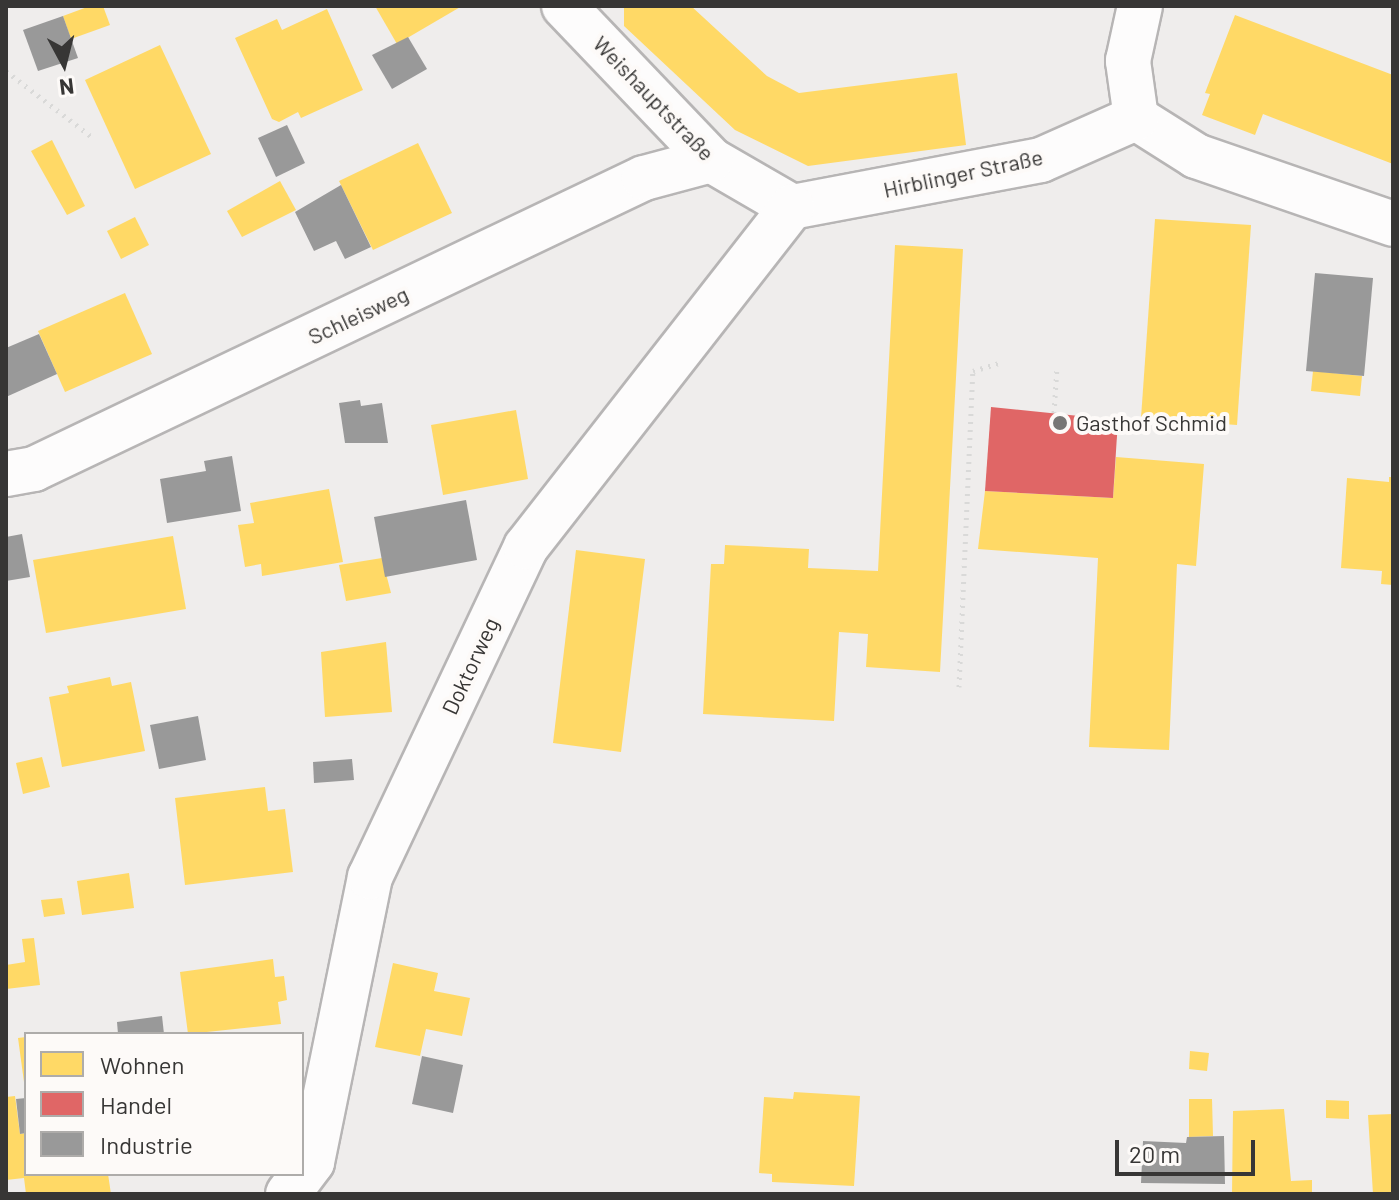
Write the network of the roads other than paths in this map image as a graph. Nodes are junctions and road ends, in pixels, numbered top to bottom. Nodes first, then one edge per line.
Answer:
1 (564, 6) edge
2 (1140, 6) edge
3 (1136, 118) junction
4 (711, 160) junction
5 (792, 207) junction
6 (1393, 224) edge
7 (6, 474) edge
8 (304, 1173) edge
9 (302, 1176) edge
10 (288, 1194) edge

1 - 4 street, Weishauptstraße
2 - 3 street
3 - 5 street, Hirblinger Straße
3 - 6 street
4 - 5 street, Weishauptstraße
4 - 7 street, Schleisweg
5 - 8 street, Doktorweg
9 - 10 street, Doktorweg

